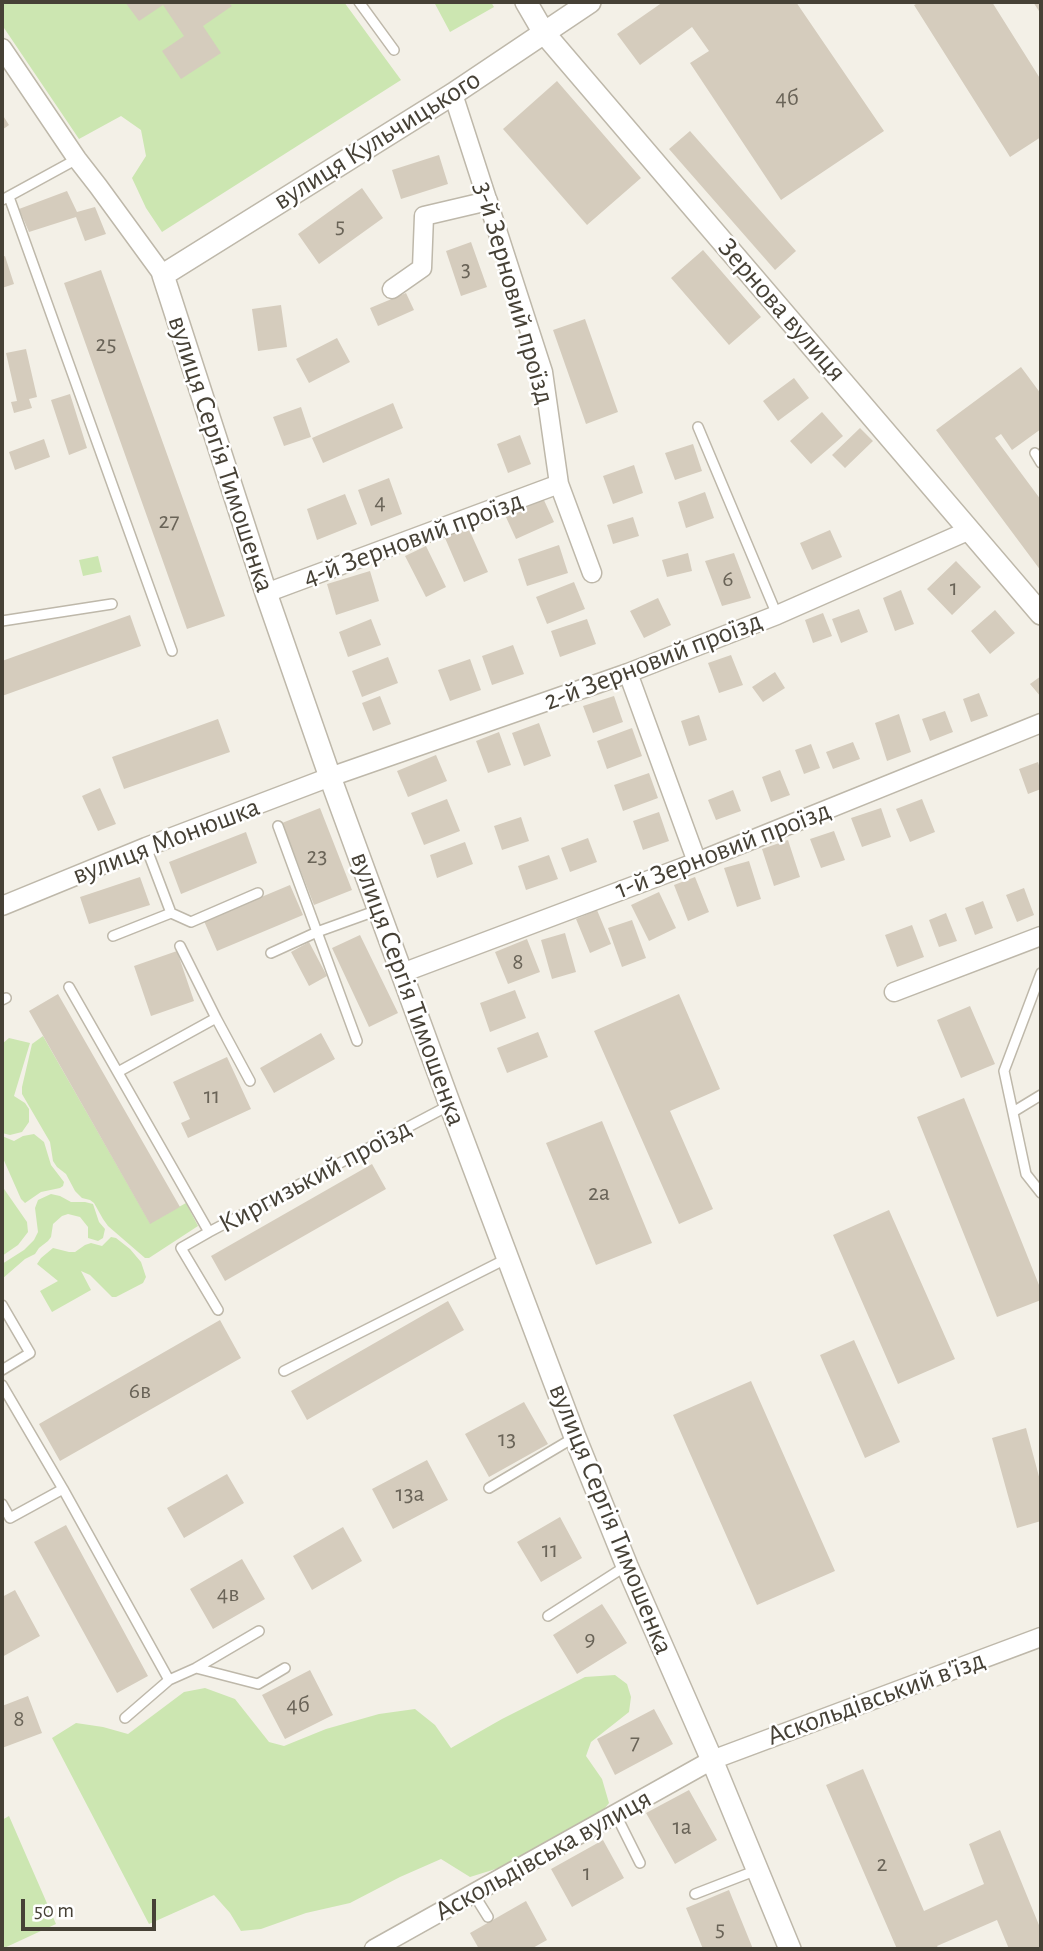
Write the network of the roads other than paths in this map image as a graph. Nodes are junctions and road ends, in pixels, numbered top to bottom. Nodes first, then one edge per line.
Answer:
1 (359, 2) edge
2 (526, 2) edge
3 (590, 2) edge
4 (544, 33) junction
5 (2, 48) edge
6 (394, 50) dead end
7 (453, 94) junction
8 (76, 159) junction
9 (5, 198) edge
10 (488, 201) junction
11 (163, 275) junction
12 (393, 289) dead end
13 (698, 427) dead end
14 (1035, 453) dead end
15 (1041, 463) edge
16 (559, 484) junction
17 (971, 530) junction
18 (592, 573) dead end
19 (266, 593) junction
20 (112, 604) dead end
21 (1039, 607) edge
22 (776, 615) junction
23 (2, 621) edge
24 (172, 651) dead end
25 (628, 673) junction
26 (1041, 723) edge
27 (330, 777) junction
28 (278, 826) dead end
29 (146, 848) junction
30 (696, 862) junction
31 (258, 892) dead end
32 (2, 906) edge
33 (379, 910) junction
34 (171, 913) junction
35 (317, 932) junction
36 (113, 936) dead end
37 (1041, 936) edge
38 (180, 946) dead end
39 (271, 953) dead end
40 (402, 973) junction
41 (1041, 973) edge
42 (69, 987) dead end
43 (894, 992) dead end
44 (216, 1018) junction
45 (357, 1041) dead end
46 (118, 1072) junction
47 (250, 1081) dead end
48 (1041, 1095) edge
49 (450, 1105) junction
50 (1013, 1112) junction
51 (1041, 1193) edge
52 (209, 1232) junction
53 (509, 1258) junction
54 (2, 1305) edge
55 (218, 1310) dead end
56 (2, 1370) edge
57 (284, 1371) dead end
58 (2, 1385) edge
59 (575, 1437) junction
60 (489, 1488) dead end
61 (63, 1489) junction
62 (2, 1504) edge
63 (627, 1566) junction
64 (548, 1616) dead end
65 (259, 1631) dead end
66 (1041, 1637) edge
67 (196, 1668) junction
68 (285, 1668) dead end
69 (169, 1680) junction
70 (125, 1718) dead end
71 (712, 1760) junction
72 (616, 1815) junction
73 (640, 1863) dead end
74 (757, 1870) junction
75 (473, 1893) junction
76 (695, 1894) dead end
77 (488, 1917) dead end
78 (374, 1949) edge
79 (790, 1949) edge

1 - 6 lane
2 - 4 street, Зернова вулиця
3 - 4 street, вулиця Кульчицького
4 - 7 street, вулиця Кульчицького
4 - 17 street, Зернова вулиця
5 - 8 street, вулиця Сергія Тимошенка
7 - 10 street, 3-й Зерновий проїзд
7 - 11 street, вулиця Кульчицького
8 - 9 lane
8 - 11 street, вулиця Сергія Тимошенка
9 - 24 lane
10 - 12 street
10 - 16 street, 3-й Зерновий проїзд
11 - 19 street, вулиця Сергія Тимошенка
13 - 22 lane
14 - 15 lane
16 - 18 street, 3-й Зерновий проїзд
16 - 19 street, 4-й Зерновий проїзд
17 - 21 street, Зернова вулиця
17 - 22 street, 2-й Зерновий проїзд
19 - 27 street, вулиця Сергія Тимошенка
20 - 23 lane
22 - 25 street, 2-й Зерновий проїзд
25 - 27 street, 2-й Зерновий проїзд
25 - 30 street
26 - 30 street, 1-й Зерновий проїзд
27 - 29 street, вулиця Монюшка
27 - 33 street, вулиця Сергія Тимошенка
28 - 35 lane
29 - 32 street, вулиця Монюшка
29 - 34 lane
30 - 40 street, 1-й Зерновий проїзд
31 - 34 lane
33 - 35 lane
33 - 40 street, вулиця Сергія Тимошенка
34 - 36 lane
35 - 39 lane
35 - 45 lane
37 - 43 street
38 - 44 lane
40 - 49 street, вулиця Сергія Тимошенка
41 - 50 lane
42 - 46 lane
44 - 46 lane
44 - 47 lane
46 - 52 lane
48 - 50 lane
49 - 52 lane, Киргизький проїзд
49 - 53 street, вулиця Сергія Тимошенка
50 - 51 lane
52 - 55 lane, Киргизький проїзд
53 - 57 lane
53 - 59 street, вулиця Сергія Тимошенка
54 - 56 lane
58 - 61 lane
59 - 60 lane
59 - 63 street, вулиця Сергія Тимошенка
61 - 62 lane
61 - 69 lane
63 - 64 lane
63 - 71 street, вулиця Сергія Тимошенка
65 - 67 lane
66 - 71 street, Аскольдівський в'їзд
67 - 68 lane
67 - 69 lane
69 - 70 lane
71 - 72 street, Аскольдівська вулиця
71 - 74 street, вулиця Сергія Тимошенка
72 - 73 lane
72 - 75 street, Аскольдівська вулиця
74 - 76 lane
74 - 79 street, вулиця Сергія Тимошенка
75 - 77 lane
75 - 78 street, Аскольдівська вулиця

